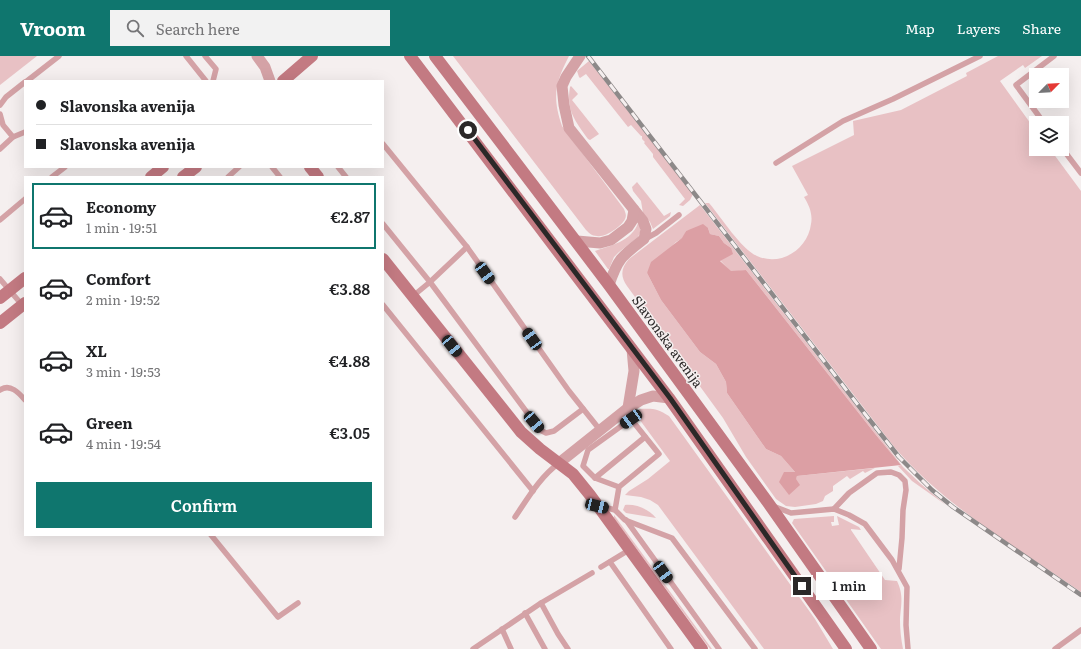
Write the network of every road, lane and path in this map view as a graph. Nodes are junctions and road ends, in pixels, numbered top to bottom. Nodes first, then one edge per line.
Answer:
1 (59, 56) edge
2 (186, 56) edge
3 (205, 56) edge
4 (257, 56) edge
5 (312, 56) edge
6 (410, 56) edge
7 (435, 56) edge
8 (580, 56) edge
9 (980, 56) edge
10 (1054, 56) edge
11 (29, 80) edge
12 (205, 80) edge
13 (212, 80) edge
14 (270, 80) edge
15 (284, 80) edge
16 (24, 84) edge
17 (0, 105) edge
18 (0, 114) edge
19 (1039, 116) edge
20 (24, 132) edge
21 (13, 137) junction
22 (384, 145) edge
23 (0, 149) edge
24 (1068, 156) edge
25 (776, 163) dead end
26 (162, 168) edge
27 (195, 168) edge
28 (238, 168) edge
29 (273, 168) edge
30 (311, 168) edge
31 (339, 168) edge
32 (1081, 173) edge
33 (152, 176) edge
34 (184, 176) edge
35 (229, 176) edge
36 (279, 176) edge
37 (317, 176) edge
38 (345, 176) edge
39 (24, 200) edge
40 (634, 210) junction
41 (679, 215) dead end
42 (0, 220) edge
43 (384, 225) edge
44 (644, 239) junction
45 (576, 241) junction
46 (467, 247) junction
47 (384, 260) edge
48 (0, 279) edge
49 (24, 279) edge
50 (430, 282) junction
51 (610, 285) junction
52 (5, 294) edge
53 (412, 296) junction
54 (24, 305) edge
55 (384, 306) edge
56 (0, 323) edge
57 (632, 349) junction
58 (0, 390) edge
59 (670, 398) junction
60 (24, 399) edge
61 (628, 408) junction
62 (583, 409) junction
63 (600, 430) junction
64 (645, 437) junction
65 (559, 463) junction
66 (595, 478) junction
67 (619, 487) junction
68 (533, 490) junction
69 (769, 504) junction
70 (597, 506) junction
71 (834, 509) junction
72 (615, 510) junction
73 (515, 517) dead end
74 (625, 520) junction
75 (212, 536) edge
76 (629, 550) junction
77 (610, 562) junction
78 (600, 567) dead end
79 (898, 569) junction
80 (592, 573) dead end
81 (298, 603) dead end
82 (541, 603) junction
83 (525, 613) junction
84 (502, 628) junction
85 (1081, 630) edge
86 (473, 649) edge
87 (512, 649) edge
88 (545, 649) edge
89 (568, 649) edge
90 (671, 649) edge
91 (702, 649) edge
92 (719, 649) edge
93 (755, 649) edge
94 (846, 649) edge
95 (871, 649) edge
96 (908, 649) edge
97 (1055, 649) edge

1 - 11 lane
2 - 12 lane
3 - 13 lane
4 - 14 street
5 - 15 main road
6 - 57 main road
7 - 45 main road, Slavonska avenija
8 - 40 street
9 - 25 lane
10 - 19 lane
16 - 17 lane
18 - 21 lane
20 - 21 lane
21 - 23 lane
22 - 46 lane
24 - 32 lane
26 - 33 main road
27 - 34 main road
28 - 35 lane
29 - 36 lane
30 - 37 main road
31 - 38 lane
39 - 42 lane
40 - 44 street
40 - 45 street
41 - 44 lane
43 - 50 lane
44 - 51 street
45 - 51 main road, Slavonska avenija
46 - 50 lane
46 - 62 lane
47 - 53 main road
48 - 52 lane
49 - 52 main road
50 - 53 lane
50 - 62 lane
51 - 69 main road, Slavonska avenija
52 - 54 lane
53 - 65 main road
54 - 56 main road
55 - 68 lane
57 - 59 main road
57 - 61 street
58 - 60 lane
59 - 61 street
59 - 94 main road
61 - 63 street
62 - 63 lane
63 - 65 street
64 - 66 lane
64 - 66 lane
64 - 67 lane
65 - 68 lane
65 - 70 main road
66 - 67 lane
67 - 72 lane
68 - 73 lane
69 - 71 lane
69 - 95 main road, Slavonska avenija
70 - 72 lane
70 - 76 main road
71 - 79 lane
71 - 79 lane
72 - 74 lane
74 - 92 lane
74 - 93 lane
75 - 81 lane
76 - 77 lane
76 - 91 main road
77 - 78 lane
77 - 90 lane
79 - 96 lane
80 - 82 lane
82 - 83 lane
82 - 89 lane
83 - 84 lane
83 - 88 lane
84 - 86 lane
84 - 87 lane
85 - 97 lane

